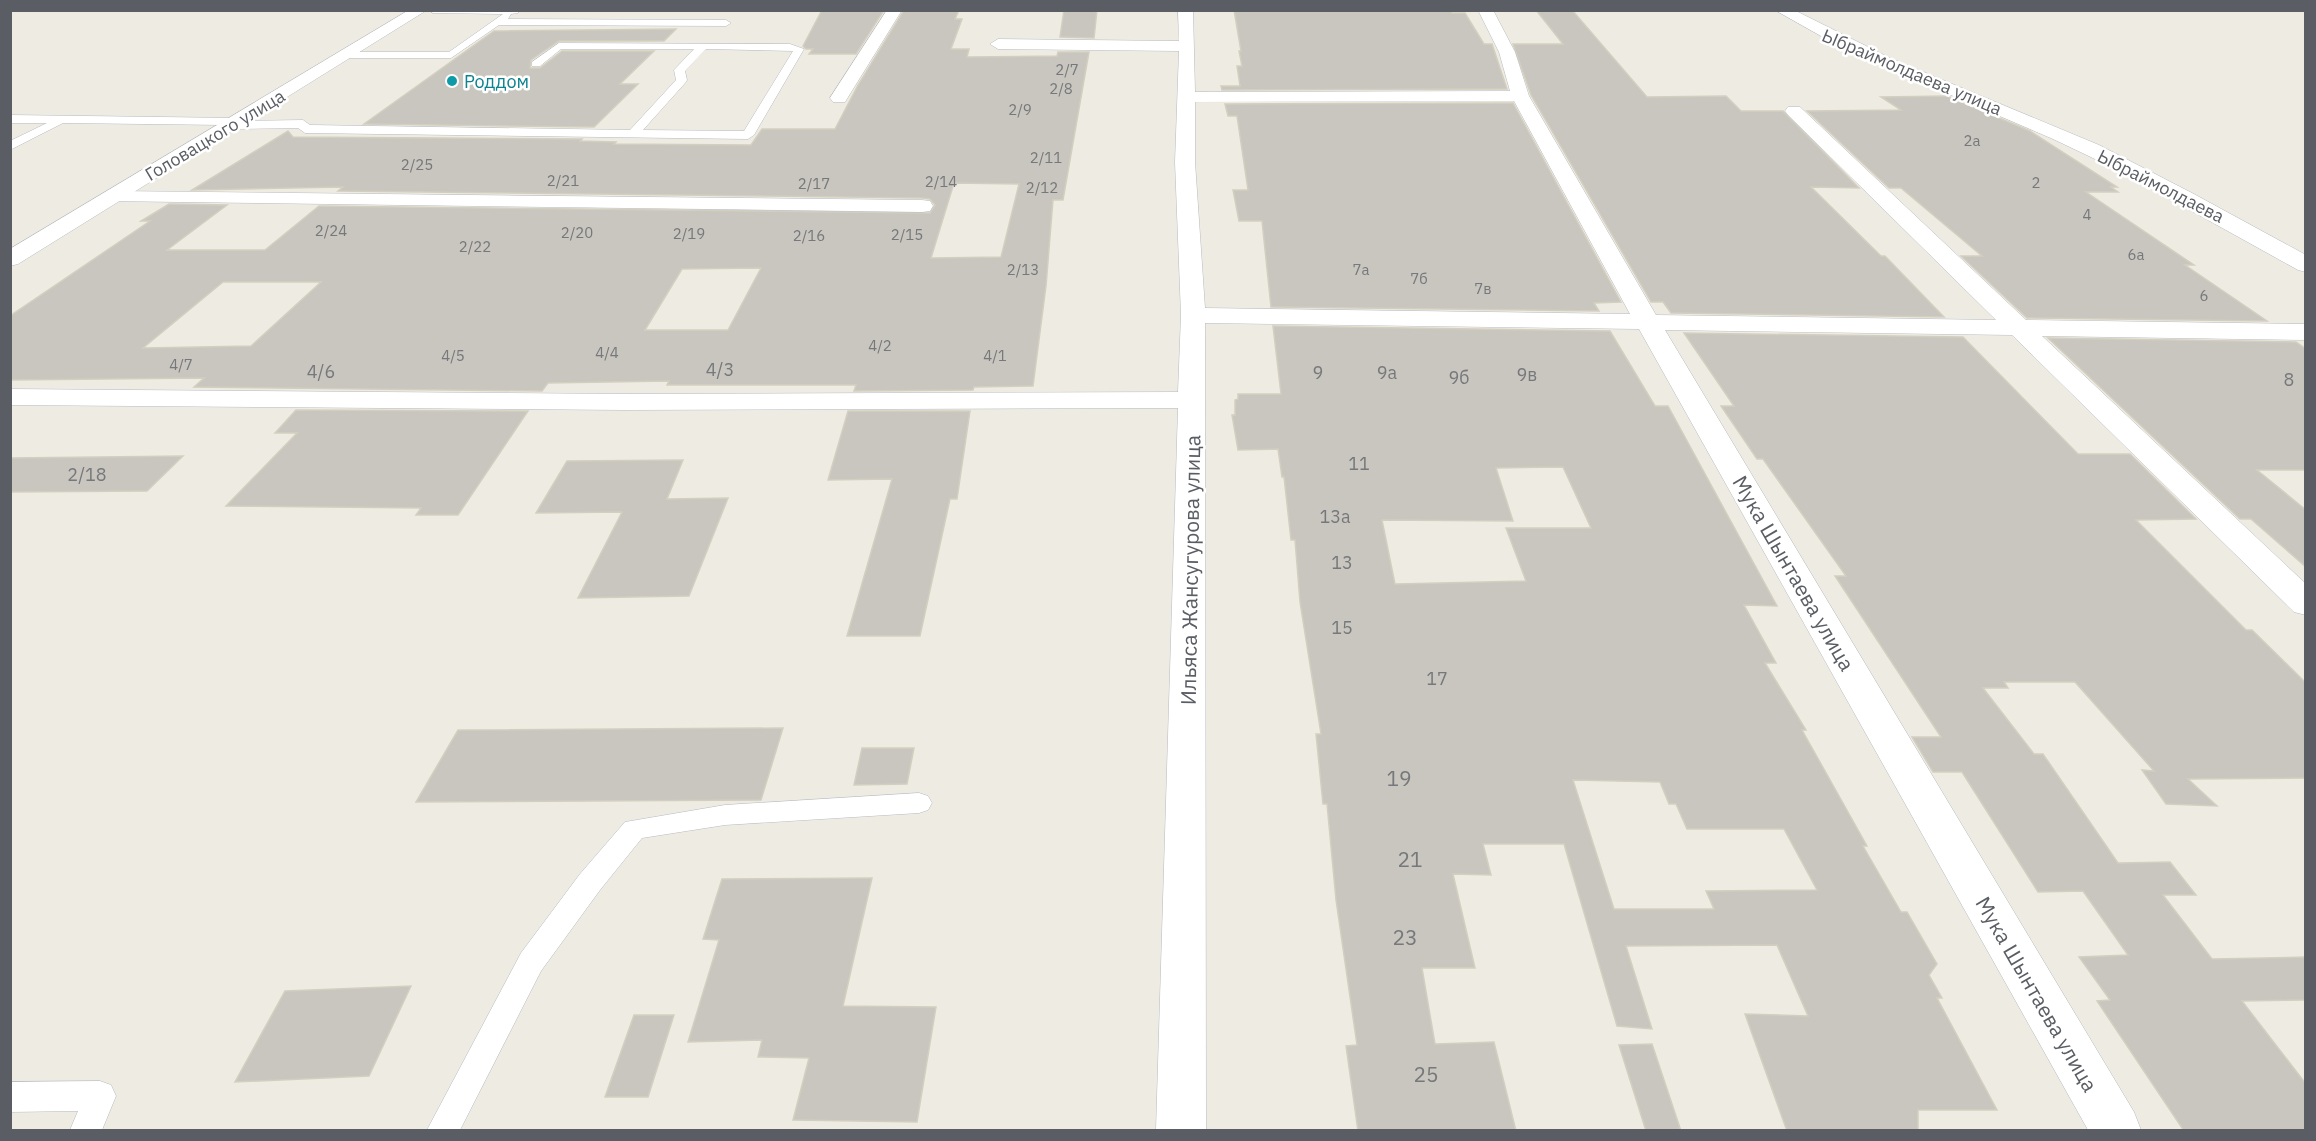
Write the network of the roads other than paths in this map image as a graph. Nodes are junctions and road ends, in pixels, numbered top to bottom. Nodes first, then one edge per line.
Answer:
1 (420, 10) edge
2 (433, 10) edge
3 (678, 10) edge
4 (895, 10) edge
5 (1185, 10) edge
6 (1485, 10) edge
7 (1782, 10) edge
8 (512, 11) edge
9 (522, 11) edge
10 (722, 11) edge
11 (497, 22) junction
12 (665, 23) junction
13 (726, 23) junction
14 (998, 44) dead end
15 (703, 46) junction
16 (1187, 46) junction
17 (346, 55) junction
18 (536, 63) dead end
19 (1520, 96) junction
20 (1185, 97) junction
21 (839, 98) dead end
22 (1794, 111) dead end
23 (2012, 115) joint
24 (10, 119) edge
25 (61, 120) junction
26 (234, 124) junction
27 (634, 133) junction
28 (10, 146) edge
29 (112, 197) junction
30 (922, 206) dead end
31 (10, 259) edge
32 (2306, 265) edge
33 (1193, 315) junction
34 (1649, 322) junction
35 (2017, 327) junction
36 (2306, 332) edge
37 (10, 397) edge
38 (1192, 400) junction
39 (2306, 604) edge
40 (919, 803) dead end
41 (10, 1097) edge
42 (86, 1131) edge
43 (443, 1131) edge
44 (1181, 1131) edge
45 (2116, 1131) edge

1 - 17 street, Головацкого улица
2 - 8 lane
3 - 12 lane
4 - 21 street
5 - 16 street, Ильяса Жансугурова улица
6 - 19 street, Мука Шынтаева улица
7 - 23 street, Ыбраймолдаева улица
8 - 9 lane
8 - 11 lane
10 - 13 lane
11 - 12 lane
11 - 17 lane
12 - 13 lane
13 - 15 lane
14 - 16 street
15 - 18 lane
15 - 27 lane
15 - 27 lane
16 - 20 street, Ильяса Жансугурова улица
17 - 26 street, Головацкого улица
19 - 20 street
19 - 34 street, Мука Шынтаева улица
20 - 33 street, Ильяса Жансугурова улица
22 - 35 street
23 - 32 street, Ыбраймолдаева
24 - 25 lane
25 - 26 lane
25 - 28 lane
26 - 27 lane
26 - 29 street, Головацкого улица
29 - 30 street
29 - 31 street, Головацкого улица
33 - 34 street
33 - 38 street, Ильяса Жансугурова улица
34 - 35 street
34 - 45 street, Мука Шынтаева улица
35 - 36 street
35 - 39 street
37 - 38 street
38 - 44 street, Ильяса Жансугурова улица
40 - 43 lane
41 - 42 lane

